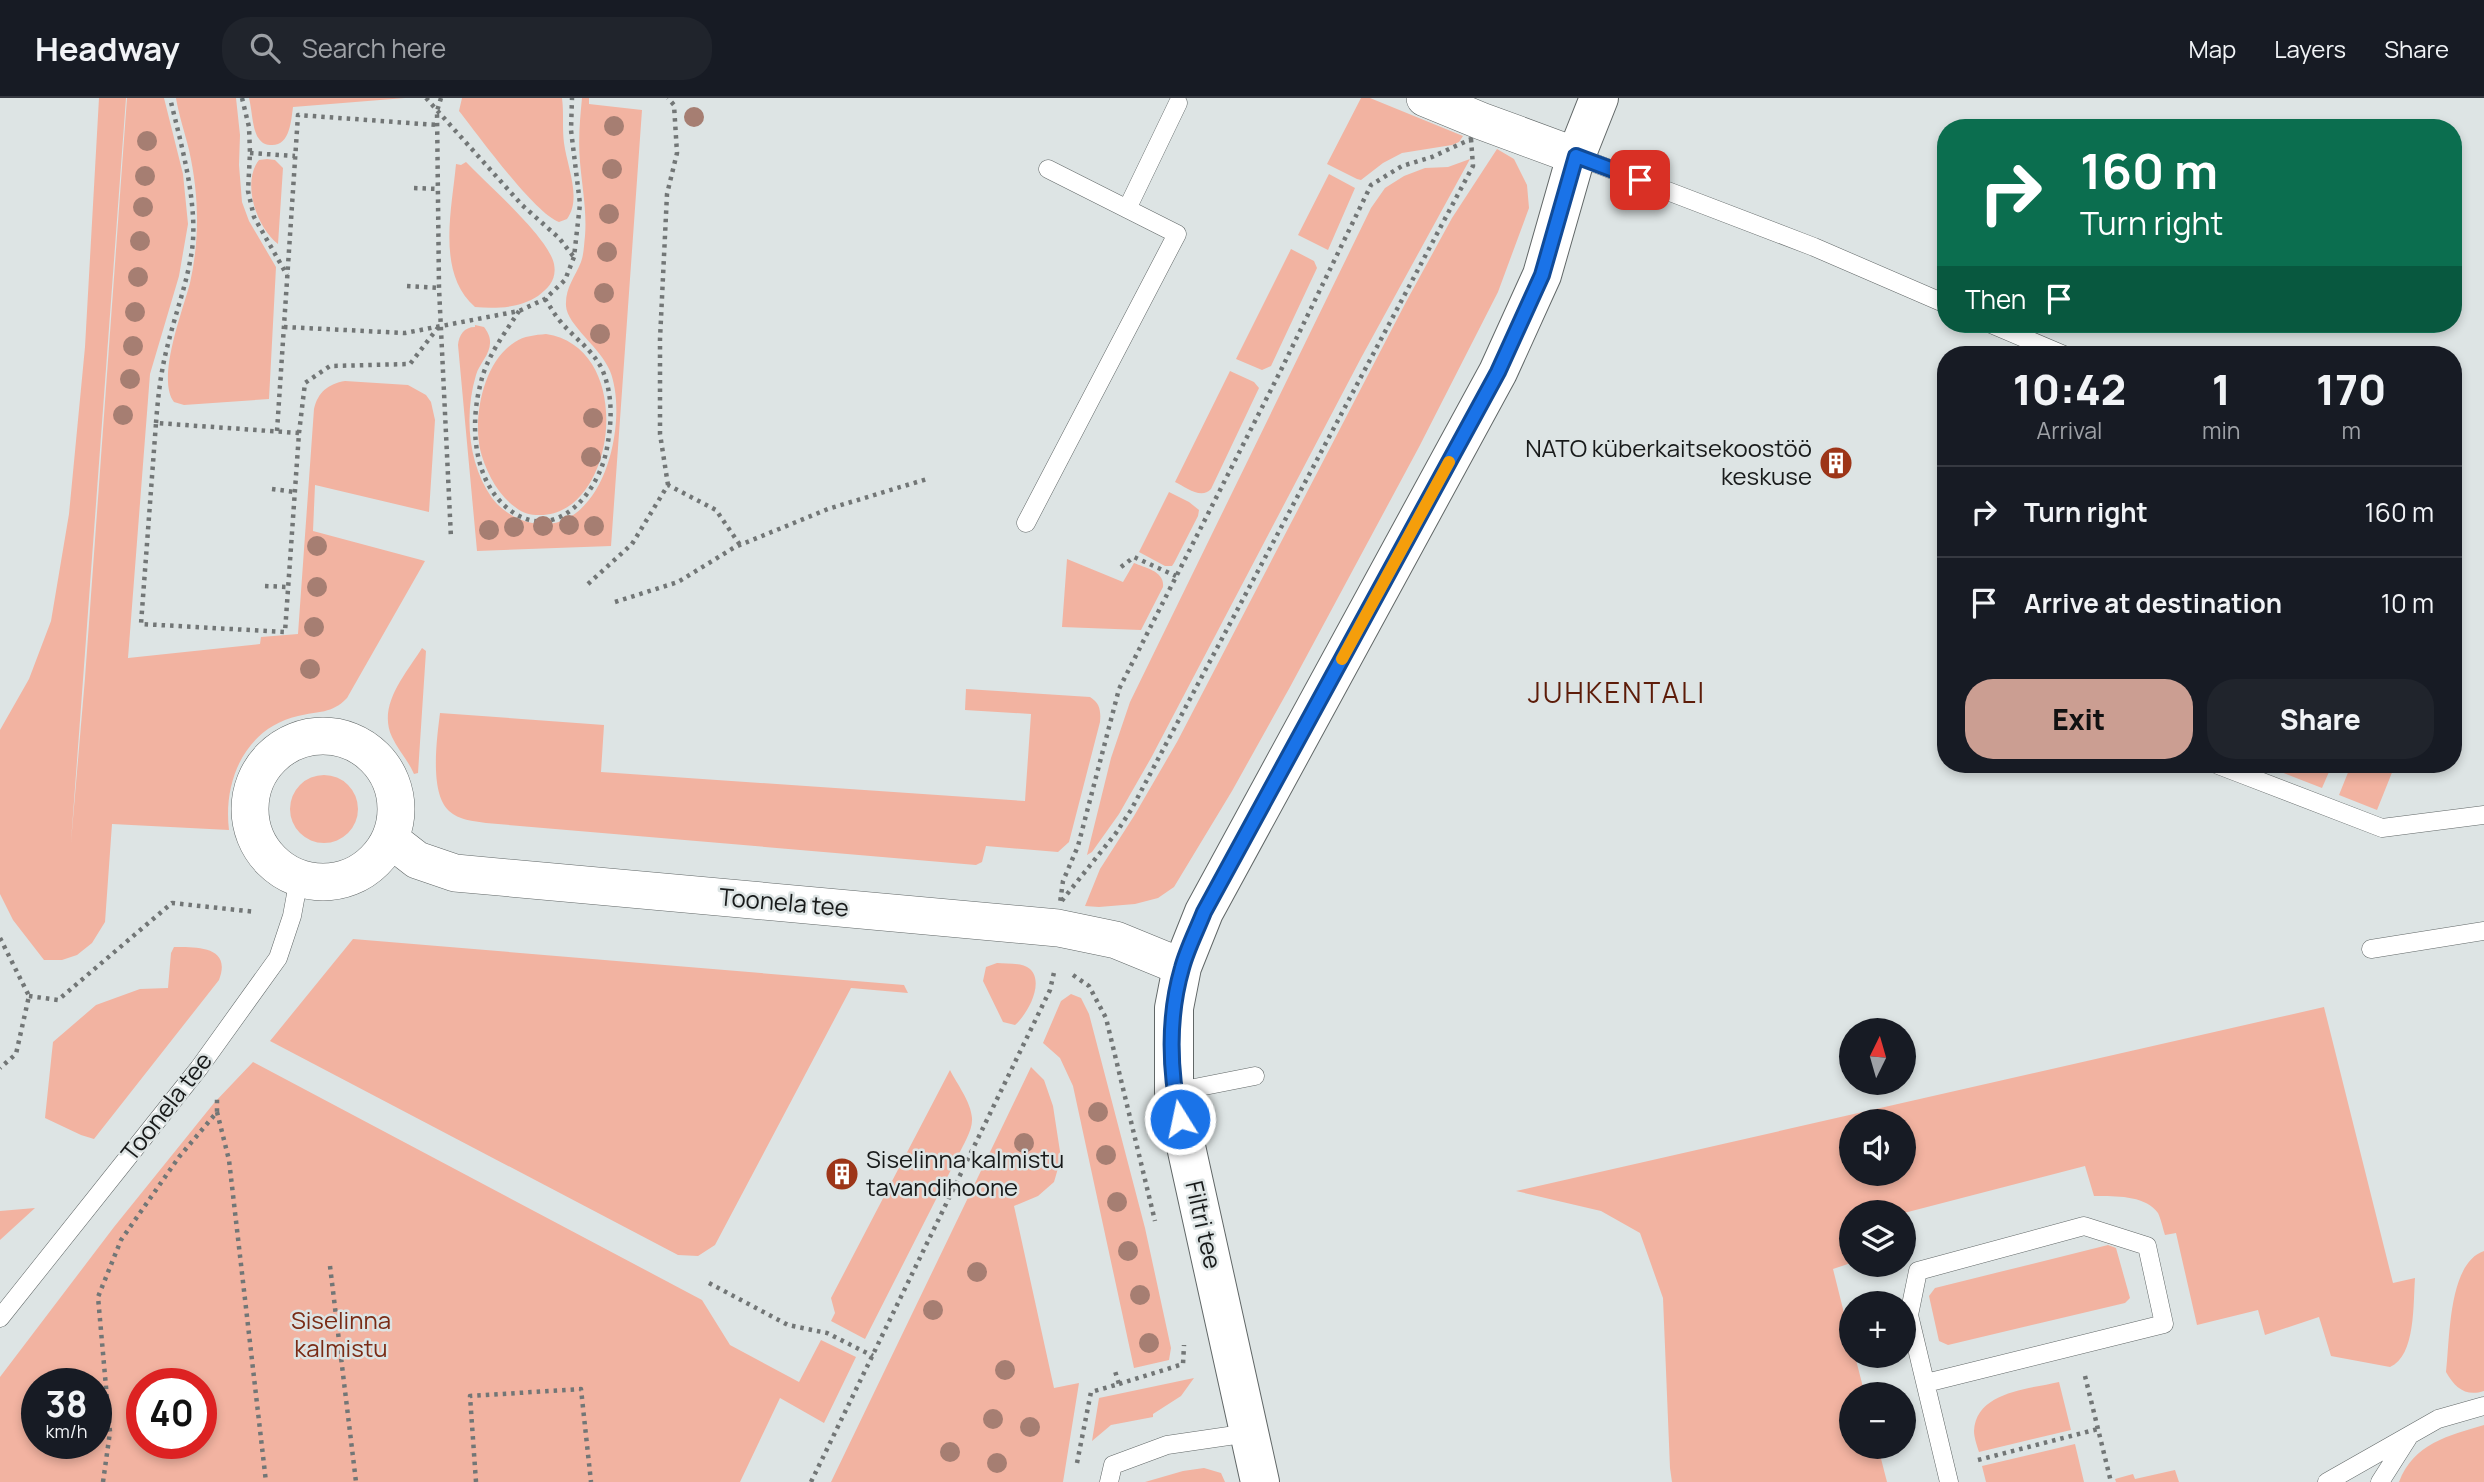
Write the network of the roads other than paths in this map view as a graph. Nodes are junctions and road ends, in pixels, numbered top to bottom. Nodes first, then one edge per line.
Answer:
1 (1425, 98) edge
2 (1599, 98) edge
3 (1178, 103) dead end
4 (1576, 156) junction
5 (1048, 169) dead end
6 (1127, 209) junction
7 (1937, 300) edge
8 (2012, 333) edge
9 (2043, 346) edge
10 (1026, 523) dead end
11 (2239, 773) edge
12 (2484, 815) edge
13 (390, 839) junction
14 (299, 878) junction
15 (2484, 931) edge
16 (2371, 949) dead end
17 (1182, 967) junction
18 (1255, 1076) dead end
19 (1174, 1092) junction
20 (0, 1318) edge
21 (1926, 1383) junction
22 (2484, 1406) edge
23 (1249, 1433) junction
24 (2409, 1436) junction
25 (1109, 1482) edge
26 (1260, 1482) edge
27 (1949, 1482) edge
28 (2327, 1482) edge
29 (2380, 1482) edge

1 - 4 street
2 - 4 street, Filtri tee
3 - 6 lane
4 - 7 lane
4 - 17 street, Filtri tee
5 - 6 lane
6 - 10 lane
8 - 9 lane
11 - 12 lane
13 - 14 street
13 - 14 street
13 - 17 street, Toonela tee
14 - 20 lane, Toonela tee
15 - 16 lane
17 - 19 street, Filtri tee
18 - 19 lane
19 - 23 street, Filtri tee
21 - 21 lane
21 - 27 lane
22 - 24 lane
23 - 25 lane
23 - 26 street, Filtri tee
24 - 28 lane
24 - 29 lane

